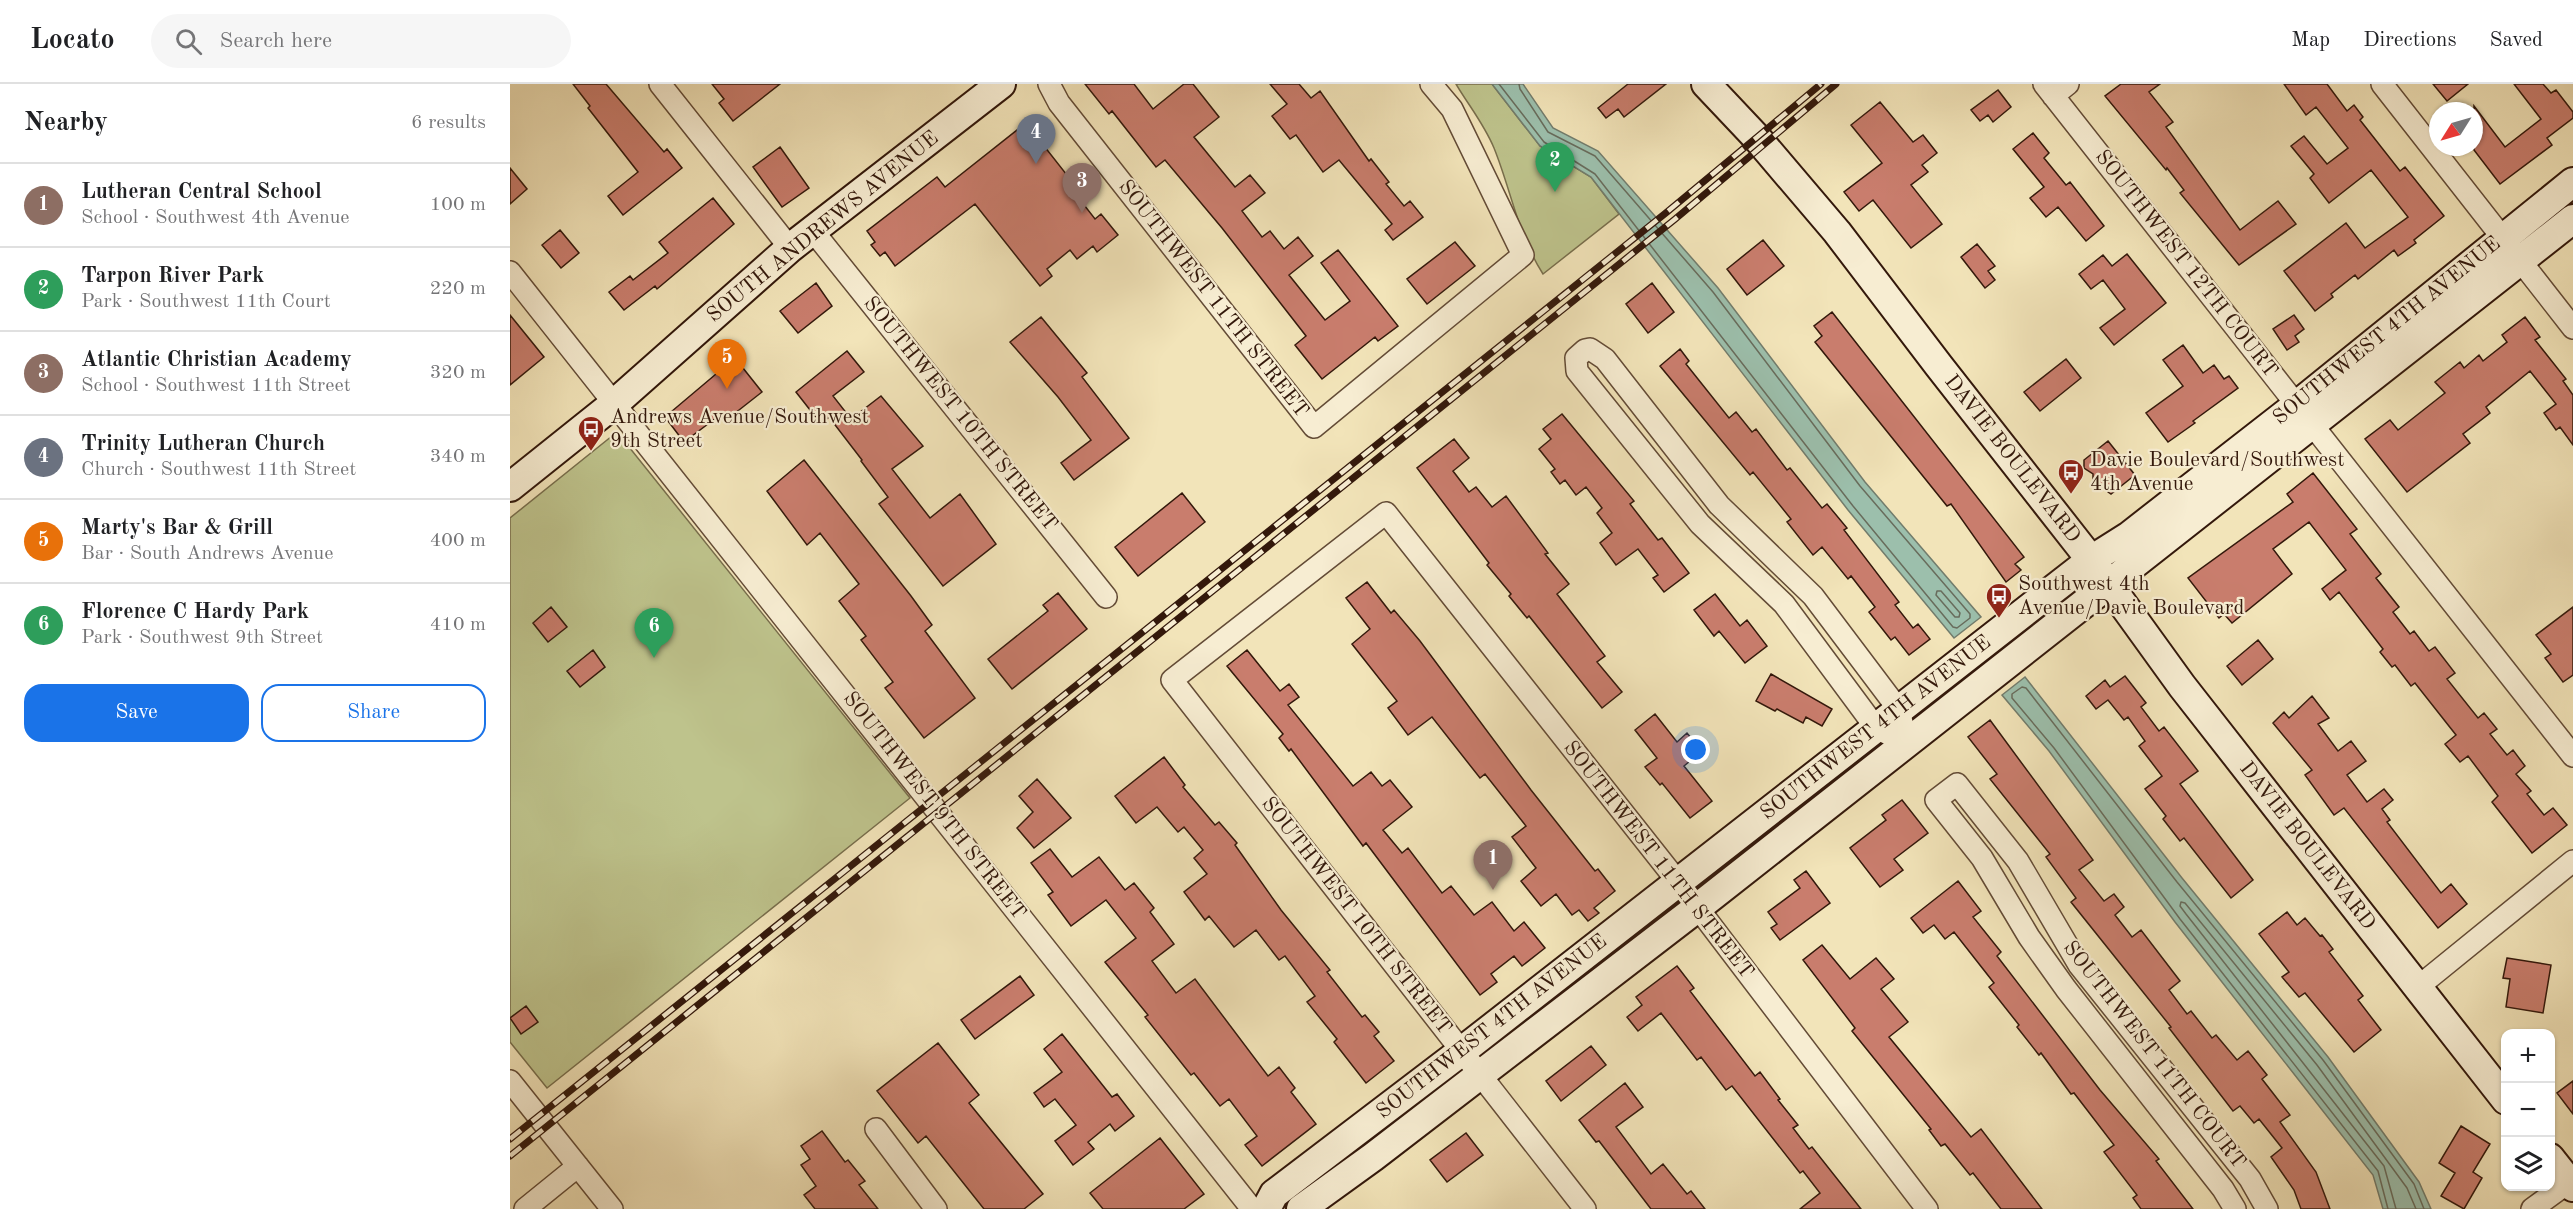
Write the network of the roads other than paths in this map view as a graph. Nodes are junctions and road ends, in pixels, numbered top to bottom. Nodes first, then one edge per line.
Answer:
1 (660, 84) edge
2 (1001, 84) edge
3 (1049, 84) edge
4 (1431, 84) edge
5 (1706, 84) edge
6 (2382, 84) edge
7 (2055, 88) edge
8 (2573, 182) edge
9 (2573, 219) edge
10 (813, 231) junction
11 (2502, 238) junction
12 (790, 248) junction
13 (2520, 260) junction
14 (510, 272) edge
15 (2573, 328) edge
16 (615, 403) junction
17 (2304, 415) junction
18 (510, 487) edge
19 (1386, 513) joint
20 (2091, 560) junction
21 (2108, 585) junction
22 (1106, 597) dead end
23 (1899, 710) junction
24 (1876, 728) junction
25 (1907, 743) junction
26 (2573, 756) edge
27 (2573, 861) edge
28 (1678, 882) junction
29 (1697, 908) junction
30 (2418, 987) junction
31 (1462, 1052) junction
32 (1480, 1076) junction
33 (510, 1081) edge
34 (2501, 1095) edge
35 (876, 1129) dead end
36 (2216, 1136) junction
37 (2194, 1152) junction
38 (2555, 1164) edge
39 (578, 1166) junction
40 (2571, 1184) edge
41 (525, 1209) edge
42 (612, 1209) edge
43 (936, 1209) edge
44 (1252, 1209) edge
45 (1266, 1209) edge
46 (1301, 1209) edge
47 (1584, 1209) edge
48 (1927, 1209) edge
49 (2235, 1209) edge
50 (2267, 1209) edge
51 (2532, 1209) edge

1 - 12 street
2 - 10 main road, SOUTH ANDREWS AVENUE
3 - 4 street, SOUTHWEST 11TH STREET
5 - 20 main road, DAVIE BOULEVARD
6 - 11 street
7 - 17 street, SOUTHWEST 12TH COURT
8 - 11 main road, SOUTHWEST 4TH AVENUE
9 - 13 main road, SOUTHWEST 4TH AVENUE
10 - 12 main road, SOUTH ANDREWS AVENUE
10 - 22 street, SOUTHWEST 10TH STREET
11 - 13 street
11 - 17 main road, SOUTHWEST 4TH AVENUE
12 - 16 main road, SOUTH ANDREWS AVENUE
13 - 15 street
13 - 17 main road, SOUTHWEST 4TH AVENUE
14 - 16 street, SOUTHWEST 9TH STREET
16 - 18 main road, SOUTH ANDREWS AVENUE
16 - 44 street, SOUTHWEST 9TH STREET
17 - 20 main road, SOUTHWEST 4TH AVENUE
17 - 21 main road, SOUTHWEST 4TH AVENUE
17 - 26 street, SOUTHWEST 12TH COURT
19 - 28 street, SOUTHWEST 11TH STREET
19 - 31 street, SOUTHWEST 10TH STREET
20 - 21 main road, DAVIE BOULEVARD
20 - 23 main road, SOUTHWEST 4TH AVENUE
21 - 25 main road, SOUTHWEST 4TH AVENUE
21 - 30 main road, DAVIE BOULEVARD
23 - 24 main road, SOUTHWEST 4TH AVENUE
23 - 24 street
23 - 25 street
24 - 25 street
24 - 28 main road, SOUTHWEST 4TH AVENUE
25 - 29 main road, SOUTHWEST 4TH AVENUE
27 - 30 street
28 - 29 street, SOUTHWEST 11TH STREET
28 - 31 main road, SOUTHWEST 4TH AVENUE
29 - 32 main road, SOUTHWEST 4TH AVENUE
29 - 48 street, SOUTHWEST 11TH STREET
30 - 34 main road, DAVIE BOULEVARD
31 - 32 street, SOUTHWEST 10TH STREET
31 - 45 main road, SOUTHWEST 4TH AVENUE
32 - 46 main road, SOUTHWEST 4TH AVENUE
32 - 47 street, SOUTHWEST 10TH STREET
33 - 39 street
35 - 43 street
36 - 37 street
36 - 37 street, SOUTHWEST 11TH COURT
36 - 50 street, SOUTHWEST 11TH COURT
37 - 49 street, SOUTHWEST 11TH COURT
38 - 40 main road
39 - 41 street
39 - 42 street
40 - 51 street

